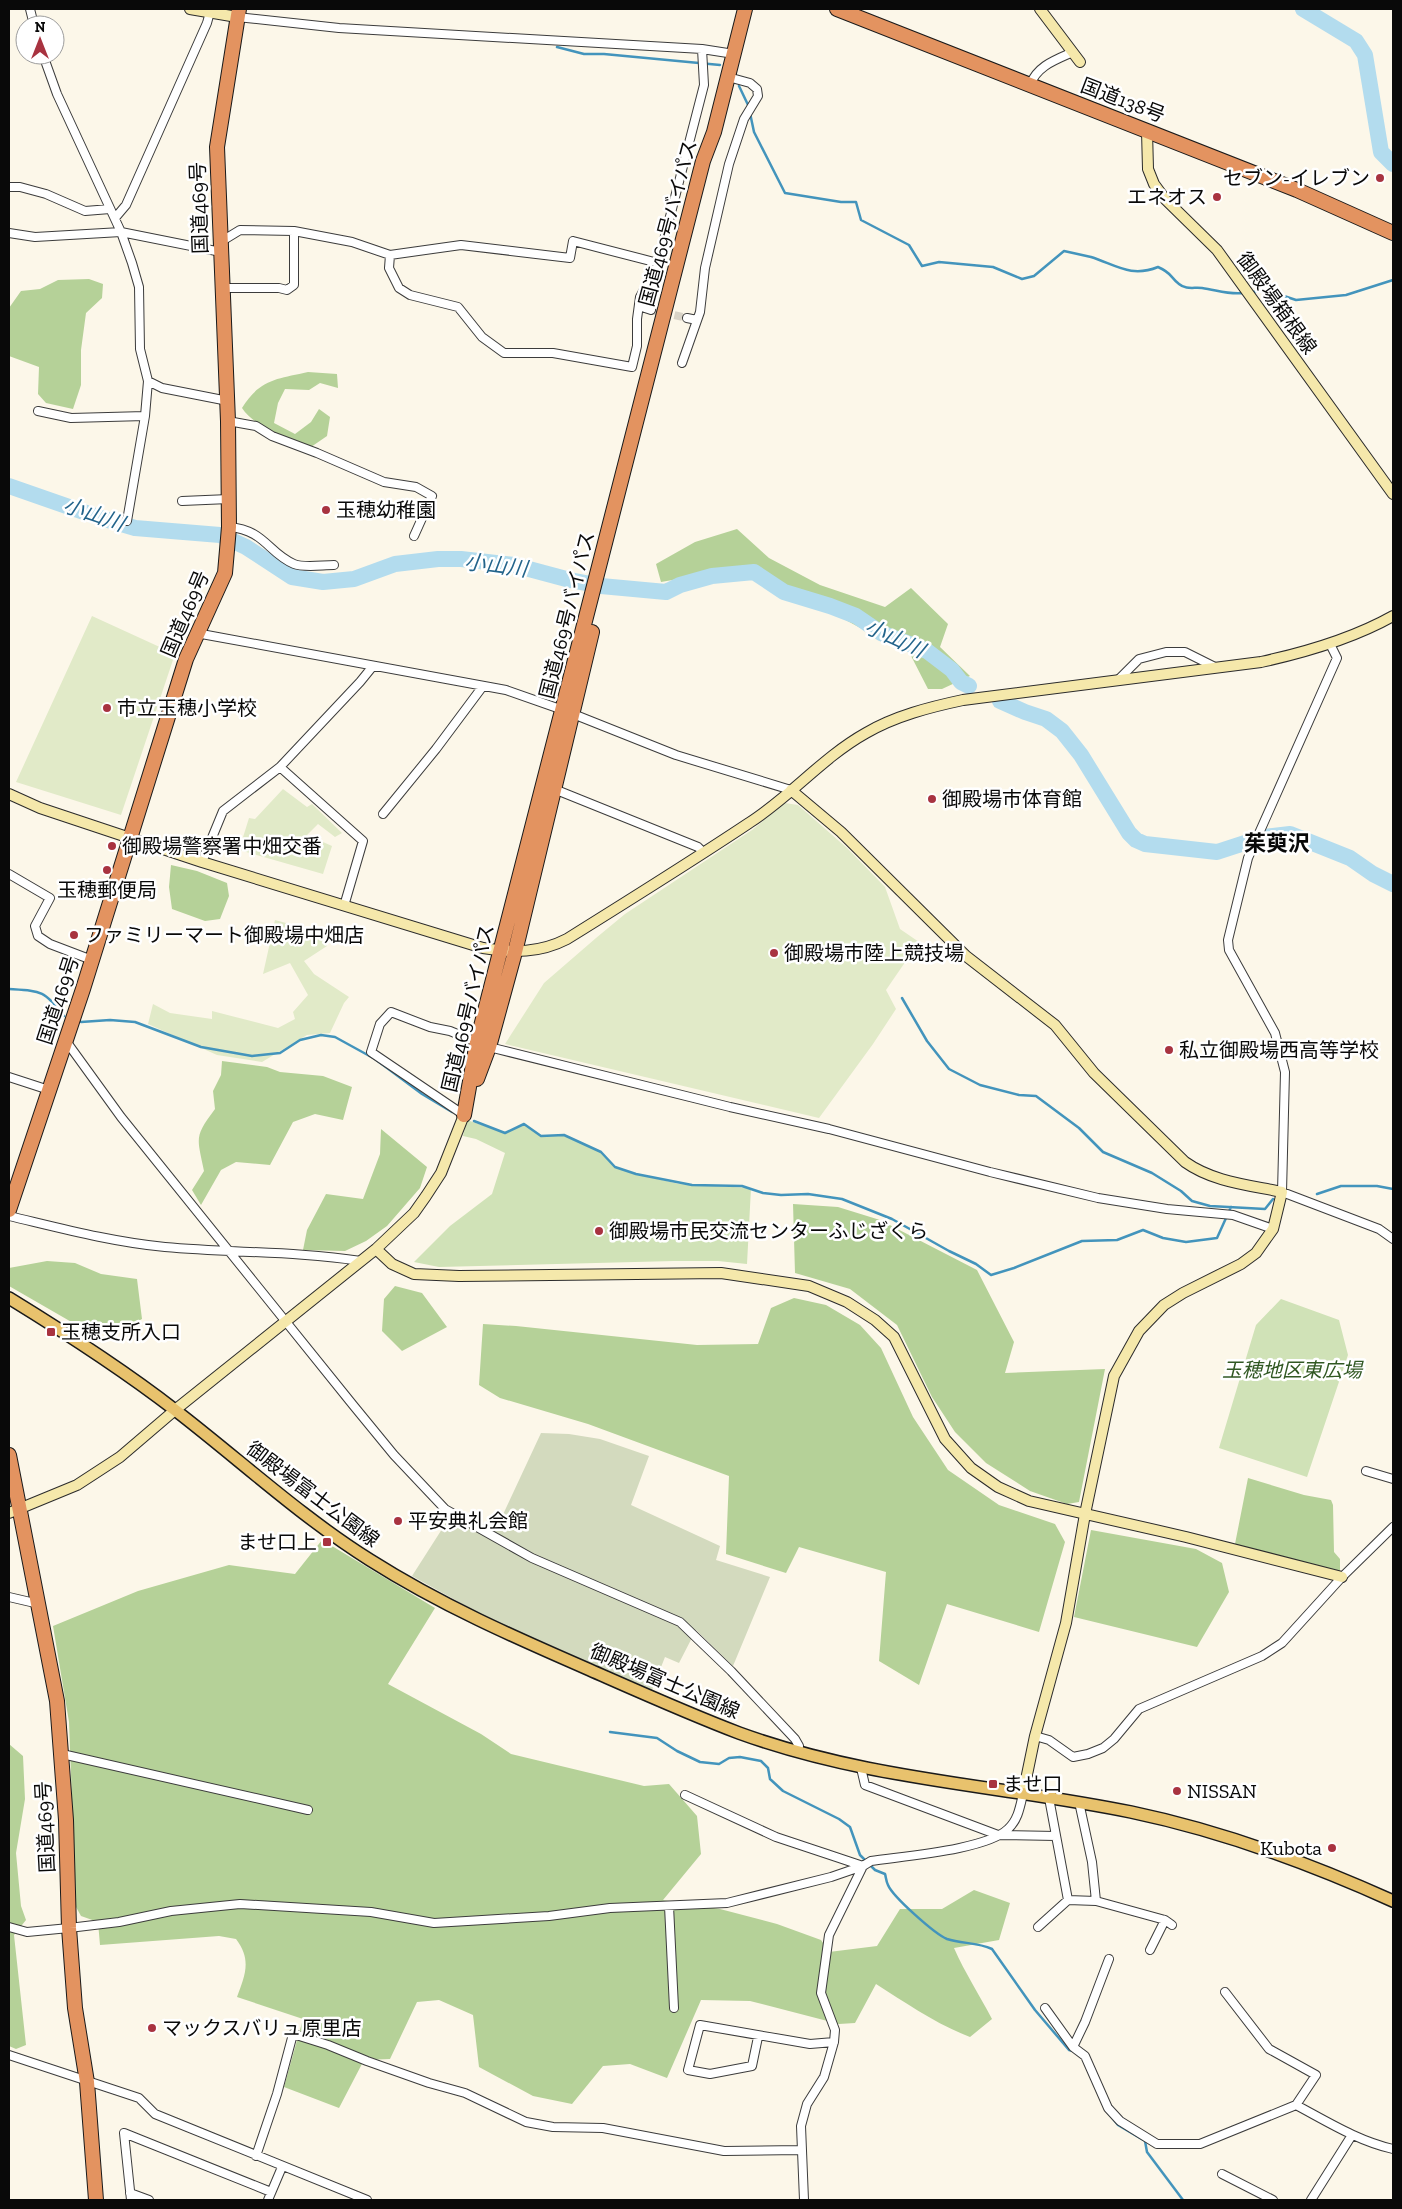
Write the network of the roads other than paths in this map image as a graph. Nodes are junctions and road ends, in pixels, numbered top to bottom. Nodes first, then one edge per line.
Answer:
1 (190, 9) edge
2 (745, 9) edge
3 (837, 9) edge
4 (1040, 9) edge
5 (210, 12) junction
6 (238, 13) edge
7 (702, 49) junction
8 (1072, 52) junction
9 (734, 54) junction
10 (1080, 62) dead end
11 (46, 65) edge
12 (728, 77) junction
13 (1030, 85) junction
14 (1147, 131) junction
15 (9, 187) edge
16 (110, 209) junction
17 (114, 218) junction
18 (294, 231) junction
19 (122, 232) junction
20 (9, 233) edge
21 (1393, 233) edge
22 (221, 247) junction
23 (390, 255) junction
24 (658, 263) junction
25 (223, 288) junction
26 (639, 306) junction
27 (651, 310) tunnel mouth
28 (687, 318) tunnel mouth
29 (697, 320) junction
30 (682, 363) dead end
31 (148, 380) junction
32 (228, 401) junction
33 (38, 410) dead end
34 (145, 416) junction
35 (228, 421) junction
36 (1393, 494) edge
37 (229, 499) junction
38 (182, 501) dead end
39 (127, 521) dead end
40 (229, 530) junction
41 (414, 536) dead end
42 (334, 565) dead end
43 (1393, 616) edge
44 (196, 633) junction
45 (1330, 644) junction
46 (373, 666) junction
47 (1216, 667) junction
48 (1120, 679) junction
49 (483, 686) junction
50 (568, 712) junction
51 (280, 768) junction
52 (554, 789) junction
53 (791, 790) junction
54 (9, 794) edge
55 (383, 814) dead end
56 (130, 837) junction
57 (703, 852) junction
58 (202, 862) junction
59 (9, 874) edge
60 (344, 906) junction
61 (508, 951) junction
62 (92, 960) junction
63 (66, 1041) junction
64 (483, 1045) junction
65 (9, 1077) edge
66 (49, 1090) junction
67 (464, 1115) junction
68 (1282, 1192) junction
69 (9, 1210) edge
70 (9, 1216) edge
71 (1272, 1229) junction
72 (1393, 1238) edge
73 (376, 1249) junction
74 (230, 1251) junction
75 (361, 1261) junction
76 (9, 1298) edge
77 (285, 1321) junction
78 (175, 1410) junction
79 (9, 1455) edge
80 (1366, 1471) dead end
81 (1393, 1479) edge
82 (14, 1512) edge
83 (1085, 1514) junction
84 (1393, 1527) edge
85 (1342, 1577) junction
86 (9, 1597) edge
87 (39, 1604) junction
88 (1035, 1736) junction
89 (797, 1752) junction
90 (62, 1754) junction
91 (862, 1768) junction
92 (1023, 1794) junction
93 (685, 1795) dead end
94 (1049, 1798) junction
95 (1079, 1802) junction
96 (308, 1810) dead end
97 (998, 1835) junction
98 (1056, 1836) junction
99 (863, 1866) junction
100 (1068, 1900) junction
101 (1096, 1901) junction
102 (1393, 1902) edge
103 (669, 1906) junction
104 (9, 1927) edge
105 (1038, 1927) dead end
106 (69, 1928) junction
107 (1150, 1950) dead end
108 (1109, 1959) dead end
109 (1225, 1992) dead end
110 (674, 2008) dead end
111 (1045, 2008) dead end
112 (758, 2037) junction
113 (834, 2042) junction
114 (1073, 2047) junction
115 (9, 2055) edge
116 (87, 2082) junction
117 (1296, 2105) junction
118 (1352, 2135) junction
119 (1393, 2149) edge
120 (801, 2150) junction
121 (256, 2156) junction
122 (282, 2166) junction
123 (1222, 2174) dead end
124 (271, 2192) junction
125 (130, 2196) edge
126 (96, 2200) edge
127 (150, 2200) edge
128 (268, 2200) edge
129 (367, 2200) edge
130 (804, 2200) edge
131 (1272, 2200) edge
132 (1311, 2200) edge

1 - 5 street
2 - 9 highway, 国道469号バイパス
3 - 13 highway, 国道138号
4 - 8 street
5 - 6 street
5 - 17 street
6 - 7 street
6 - 22 highway, 国道469号
7 - 9 street
7 - 24 street
8 - 10 street
8 - 13 street
9 - 12 highway, 国道469号バイパス
11 - 16 street
12 - 29 street
12 - 50 highway, 国道469号バイパス
13 - 14 highway, 国道138号
14 - 21 highway, 国道138号
14 - 36 street, 御殿場箱根線
15 - 16 street
16 - 17 street
17 - 19 street
18 - 22 street
18 - 23 street
18 - 25 street
19 - 20 street
19 - 22 street
19 - 31 street
22 - 25 highway, 国道469号
23 - 24 street
23 - 26 street
24 - 26 street
25 - 32 highway, 国道469号
26 - 27 street
28 - 29 street
29 - 30 street
31 - 32 street
31 - 34 street
32 - 35 highway, 国道469号
33 - 34 street
34 - 39 street
35 - 37 highway, 国道469号
35 - 41 street
37 - 38 street
37 - 40 highway, 国道469号
40 - 42 street
40 - 44 highway, 国道469号
43 - 45 street
44 - 46 street
44 - 56 highway, 国道469号
45 - 47 street
45 - 68 street
46 - 49 street
46 - 51 street
47 - 48 street
47 - 48 street
48 - 53 street
49 - 50 street
49 - 55 street
50 - 52 highway, 国道469号バイパス
50 - 53 street
50 - 61 highway, 国道469号バイパス
51 - 58 street
51 - 60 street
52 - 57 street
52 - 61 highway, 国道469号バイパス
53 - 57 street
53 - 68 street
54 - 56 street
56 - 58 street
56 - 62 highway, 国道469号
57 - 61 street
58 - 60 street
59 - 62 street
60 - 61 street
61 - 64 highway, 国道469号バイパス
62 - 63 highway, 国道469号
63 - 66 highway, 国道469号
63 - 74 street
64 - 67 highway, 国道469号バイパス
64 - 67 street
64 - 71 street
65 - 66 street
66 - 69 highway, 国道469号
67 - 73 street
68 - 71 street
68 - 72 street
70 - 74 street
71 - 83 street
73 - 75 street
73 - 83 street
74 - 75 street
74 - 77 street
75 - 77 street
76 - 78 main road, 御殿場富士公園線
77 - 78 street
77 - 89 street
78 - 82 street
78 - 89 main road, 御殿場富士公園線
79 - 82 highway, 国道469号
80 - 81 street
82 - 87 highway, 国道469号
83 - 85 street
83 - 88 street
84 - 85 street
85 - 88 street
86 - 87 street
87 - 90 highway, 国道469号
88 - 92 street
89 - 91 main road, 御殿場富士公園線
90 - 96 street
90 - 106 highway, 国道469号
91 - 92 main road, 御殿場富士公園線
91 - 97 street
92 - 94 main road, 御殿場富士公園線
92 - 97 street
93 - 99 street
94 - 95 main road, 御殿場富士公園線
94 - 98 street
95 - 101 street
95 - 102 main road, 御殿場富士公園線
97 - 98 street
97 - 99 street
98 - 100 street
99 - 103 street
99 - 113 street
100 - 101 street
100 - 105 street
101 - 107 street
103 - 106 street
103 - 110 street
104 - 106 street
106 - 116 highway, 国道469号
108 - 114 street
109 - 117 street
111 - 114 street
112 - 112 street
112 - 113 street
113 - 120 street
114 - 117 street
115 - 116 street
116 - 121 street
116 - 126 highway, 国道469号
117 - 118 street
118 - 119 street
118 - 132 street
120 - 121 street
120 - 130 street
121 - 122 street
122 - 124 street
122 - 129 street
123 - 131 street
124 - 125 street
124 - 128 street
125 - 127 street

